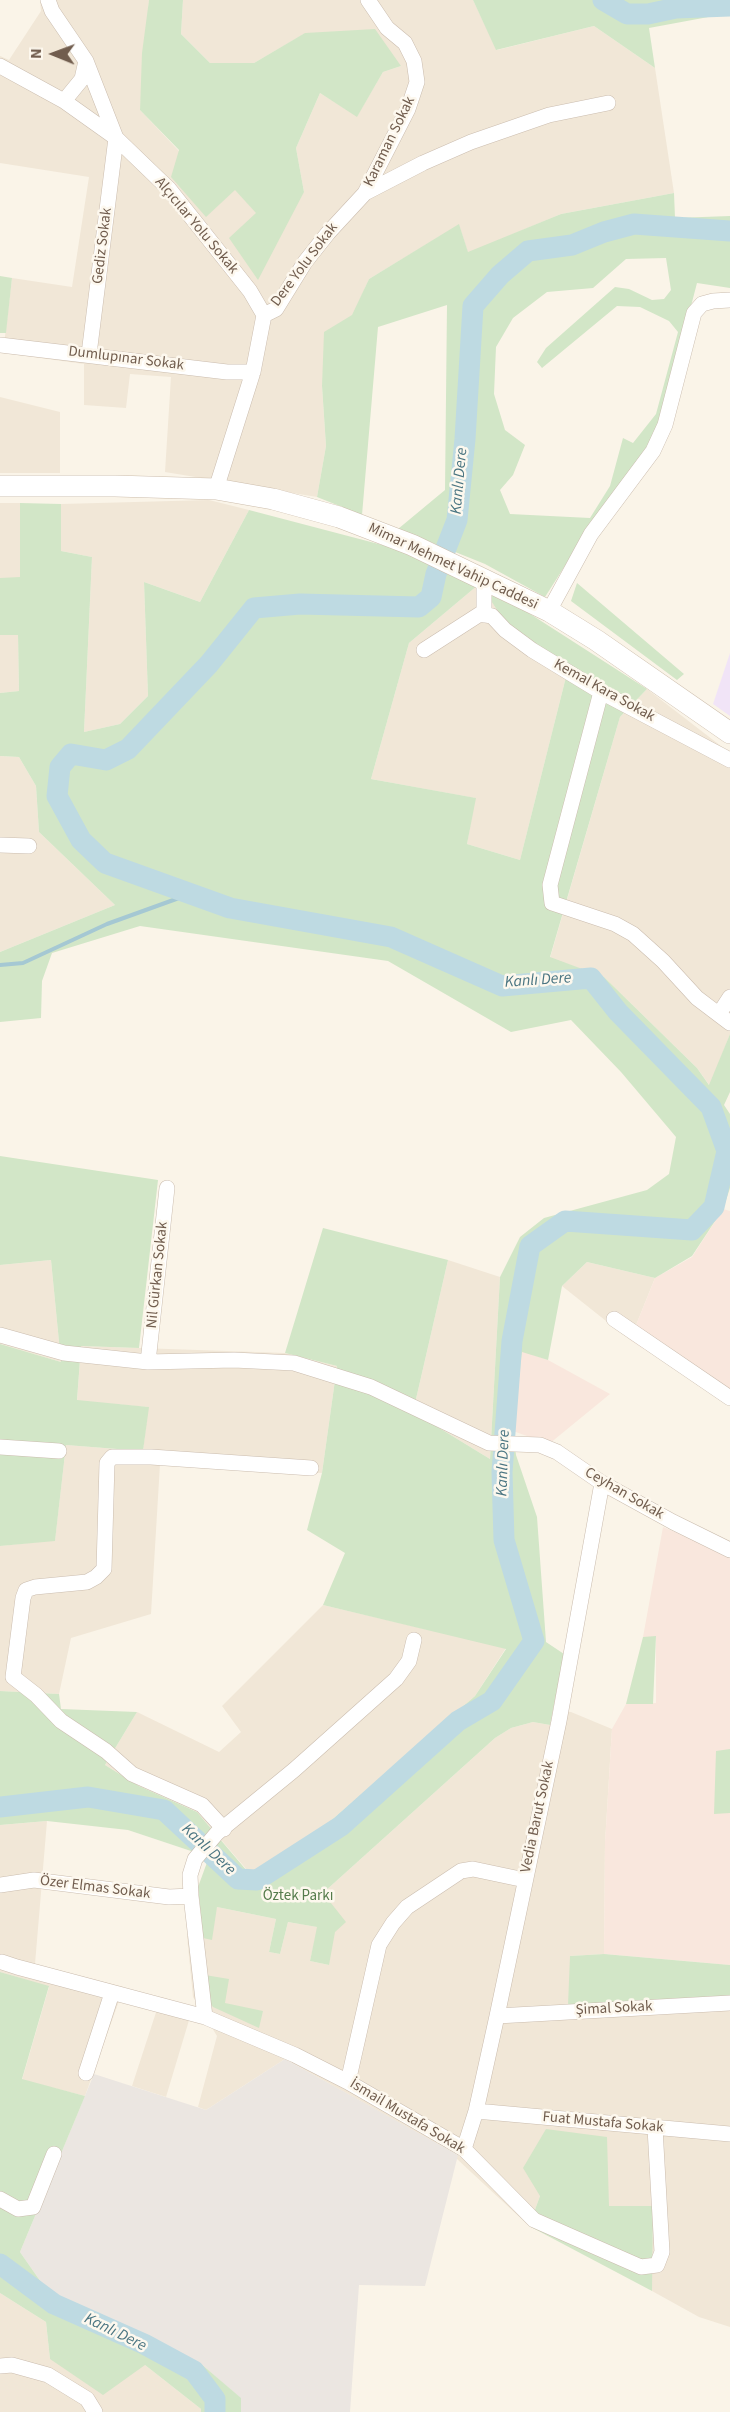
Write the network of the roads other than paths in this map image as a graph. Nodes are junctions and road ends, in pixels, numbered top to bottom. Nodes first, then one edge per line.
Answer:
1 (48, 0) edge
2 (368, 0) edge
3 (86, 61) junction
4 (0, 66) edge
5 (64, 100) junction
6 (608, 103) dead end
7 (116, 138) junction
8 (365, 193) junction
9 (730, 300) edge
10 (264, 315) junction
11 (0, 345) edge
12 (89, 354) junction
13 (253, 372) junction
14 (0, 486) edge
15 (216, 489) junction
16 (475, 574) junction
17 (549, 611) junction
18 (484, 615) junction
19 (424, 650) dead end
20 (601, 692) junction
21 (730, 733) edge
22 (730, 760) edge
23 (0, 845) edge
24 (29, 846) dead end
25 (730, 997) edge
26 (725, 1019) edge
27 (168, 1188) dead end
28 (614, 1319) dead end
29 (0, 1335) edge
30 (148, 1362) junction
31 (730, 1398) edge
32 (0, 1447) edge
33 (59, 1452) dead end
34 (311, 1468) dead end
35 (602, 1483) junction
36 (730, 1550) edge
37 (414, 1640) dead end
38 (7, 1678) edge
39 (220, 1831) junction
40 (525, 1880) junction
41 (0, 1885) edge
42 (191, 1896) junction
43 (1, 1964) edge
44 (112, 1993) junction
45 (730, 2003) edge
46 (497, 2016) junction
47 (205, 2017) junction
48 (86, 2073) dead end
49 (348, 2082) junction
50 (476, 2111) junction
51 (654, 2127) junction
52 (730, 2134) edge
53 (464, 2149) junction
54 (54, 2154) dead end
55 (0, 2199) edge
56 (0, 2366) edge
57 (95, 2412) edge

1 - 3 street
2 - 8 street, Karaman Sokak
3 - 5 street
3 - 7 street
4 - 5 street, Alçıcılar Yolu Sokak
5 - 7 street, Alçıcılar Yolu Sokak
6 - 8 street, Dere Yolu Sokak
7 - 10 street, Alçıcılar Yolu Sokak
7 - 12 street, Gediz Sokak
8 - 10 street, Dere Yolu Sokak
9 - 17 street
10 - 13 street, Dere Yolu Sokak
11 - 12 street, Dumlupınar Sokak
12 - 13 street, Dumlupınar Sokak
13 - 15 street, Dere Yolu Sokak
14 - 15 main road, Mimar Mehmet Vahip Caddesi
15 - 16 main road, Mimar Mehmet Vahip Caddesi
16 - 17 main road, Mimar Mehmet Vahip Caddesi
16 - 18 street
17 - 21 main road, Mimar Mehmet Vahip Caddesi
18 - 19 street
18 - 20 street, Kemal Kara Sokak
20 - 22 street, Kemal Kara Sokak
20 - 26 street
23 - 24 street
25 - 26 street
27 - 30 street, Nil Gürkan Sokak
28 - 31 street
29 - 30 street
30 - 35 street, Ceyhan Sokak
32 - 33 street
34 - 38 street
35 - 36 street, Ceyhan Sokak
35 - 40 street, Vedia Barut Sokak
37 - 39 street
38 - 39 street
39 - 42 street
40 - 46 street, Vedia Barut Sokak
40 - 49 street
41 - 42 street, Özer Elmas Sokak
42 - 47 street
43 - 44 street, İsmail Mustafa Sokak
44 - 47 street, İsmail Mustafa Sokak
44 - 48 street
45 - 46 street, Şimal Sokak
46 - 50 street, Vedia Barut Sokak
47 - 49 street, İsmail Mustafa Sokak
49 - 53 street, İsmail Mustafa Sokak
50 - 51 street, Fuat Mustafa Sokak
50 - 53 street, Vedia Barut Sokak
51 - 52 street, Fuat Mustafa Sokak
51 - 53 street, İsmail Mustafa Sokak
54 - 55 street
56 - 57 street

